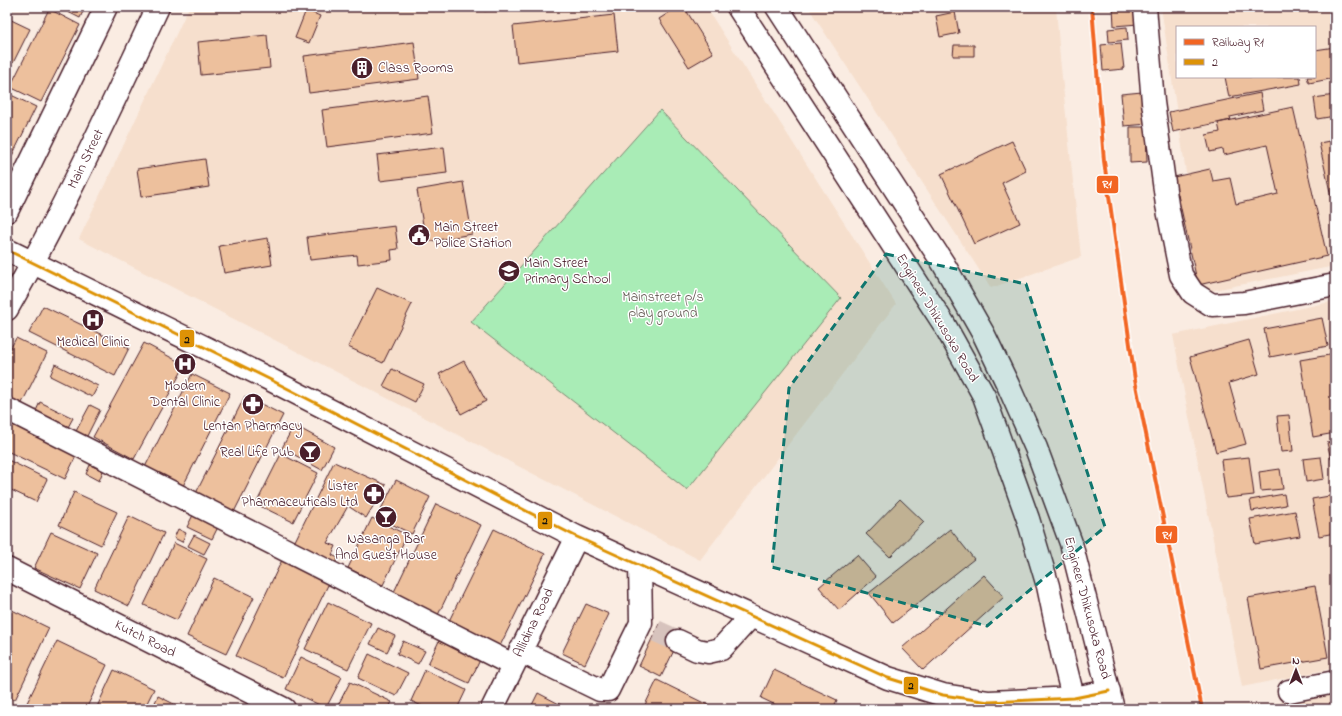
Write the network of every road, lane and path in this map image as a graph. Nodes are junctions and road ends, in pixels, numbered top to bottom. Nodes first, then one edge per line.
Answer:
1 (106, 7) edge
2 (158, 7) edge
3 (738, 7) edge
4 (777, 7) edge
5 (1145, 7) edge
6 (7, 211) edge
7 (7, 250) edge
8 (33, 263) junction
9 (1335, 285) edge
10 (7, 309) edge
11 (7, 409) edge
12 (577, 537) junction
13 (640, 565) junction
14 (7, 569) edge
15 (751, 616) junction
16 (678, 642) tunnel mouth
17 (517, 658) junction
18 (1335, 682) edge
19 (1289, 691) dead end
20 (1111, 700) edge
21 (1075, 704) edge
22 (284, 709) edge
23 (492, 709) edge

1 - 6 street
2 - 8 street, Main Street
3 - 21 street, Engineer Dhikusoka Road
4 - 20 street, Engineer Dhikusoka Road
5 - 9 street
7 - 8 street
8 - 10 street, Main Street
8 - 12 street
11 - 17 street
12 - 13 street
12 - 17 street, Allidina Road
13 - 15 street
13 - 17 street
14 - 22 street, Kutch Road
15 - 16 street
15 - 21 street
17 - 23 street, Allidina Road
18 - 19 street
20 - 21 street

